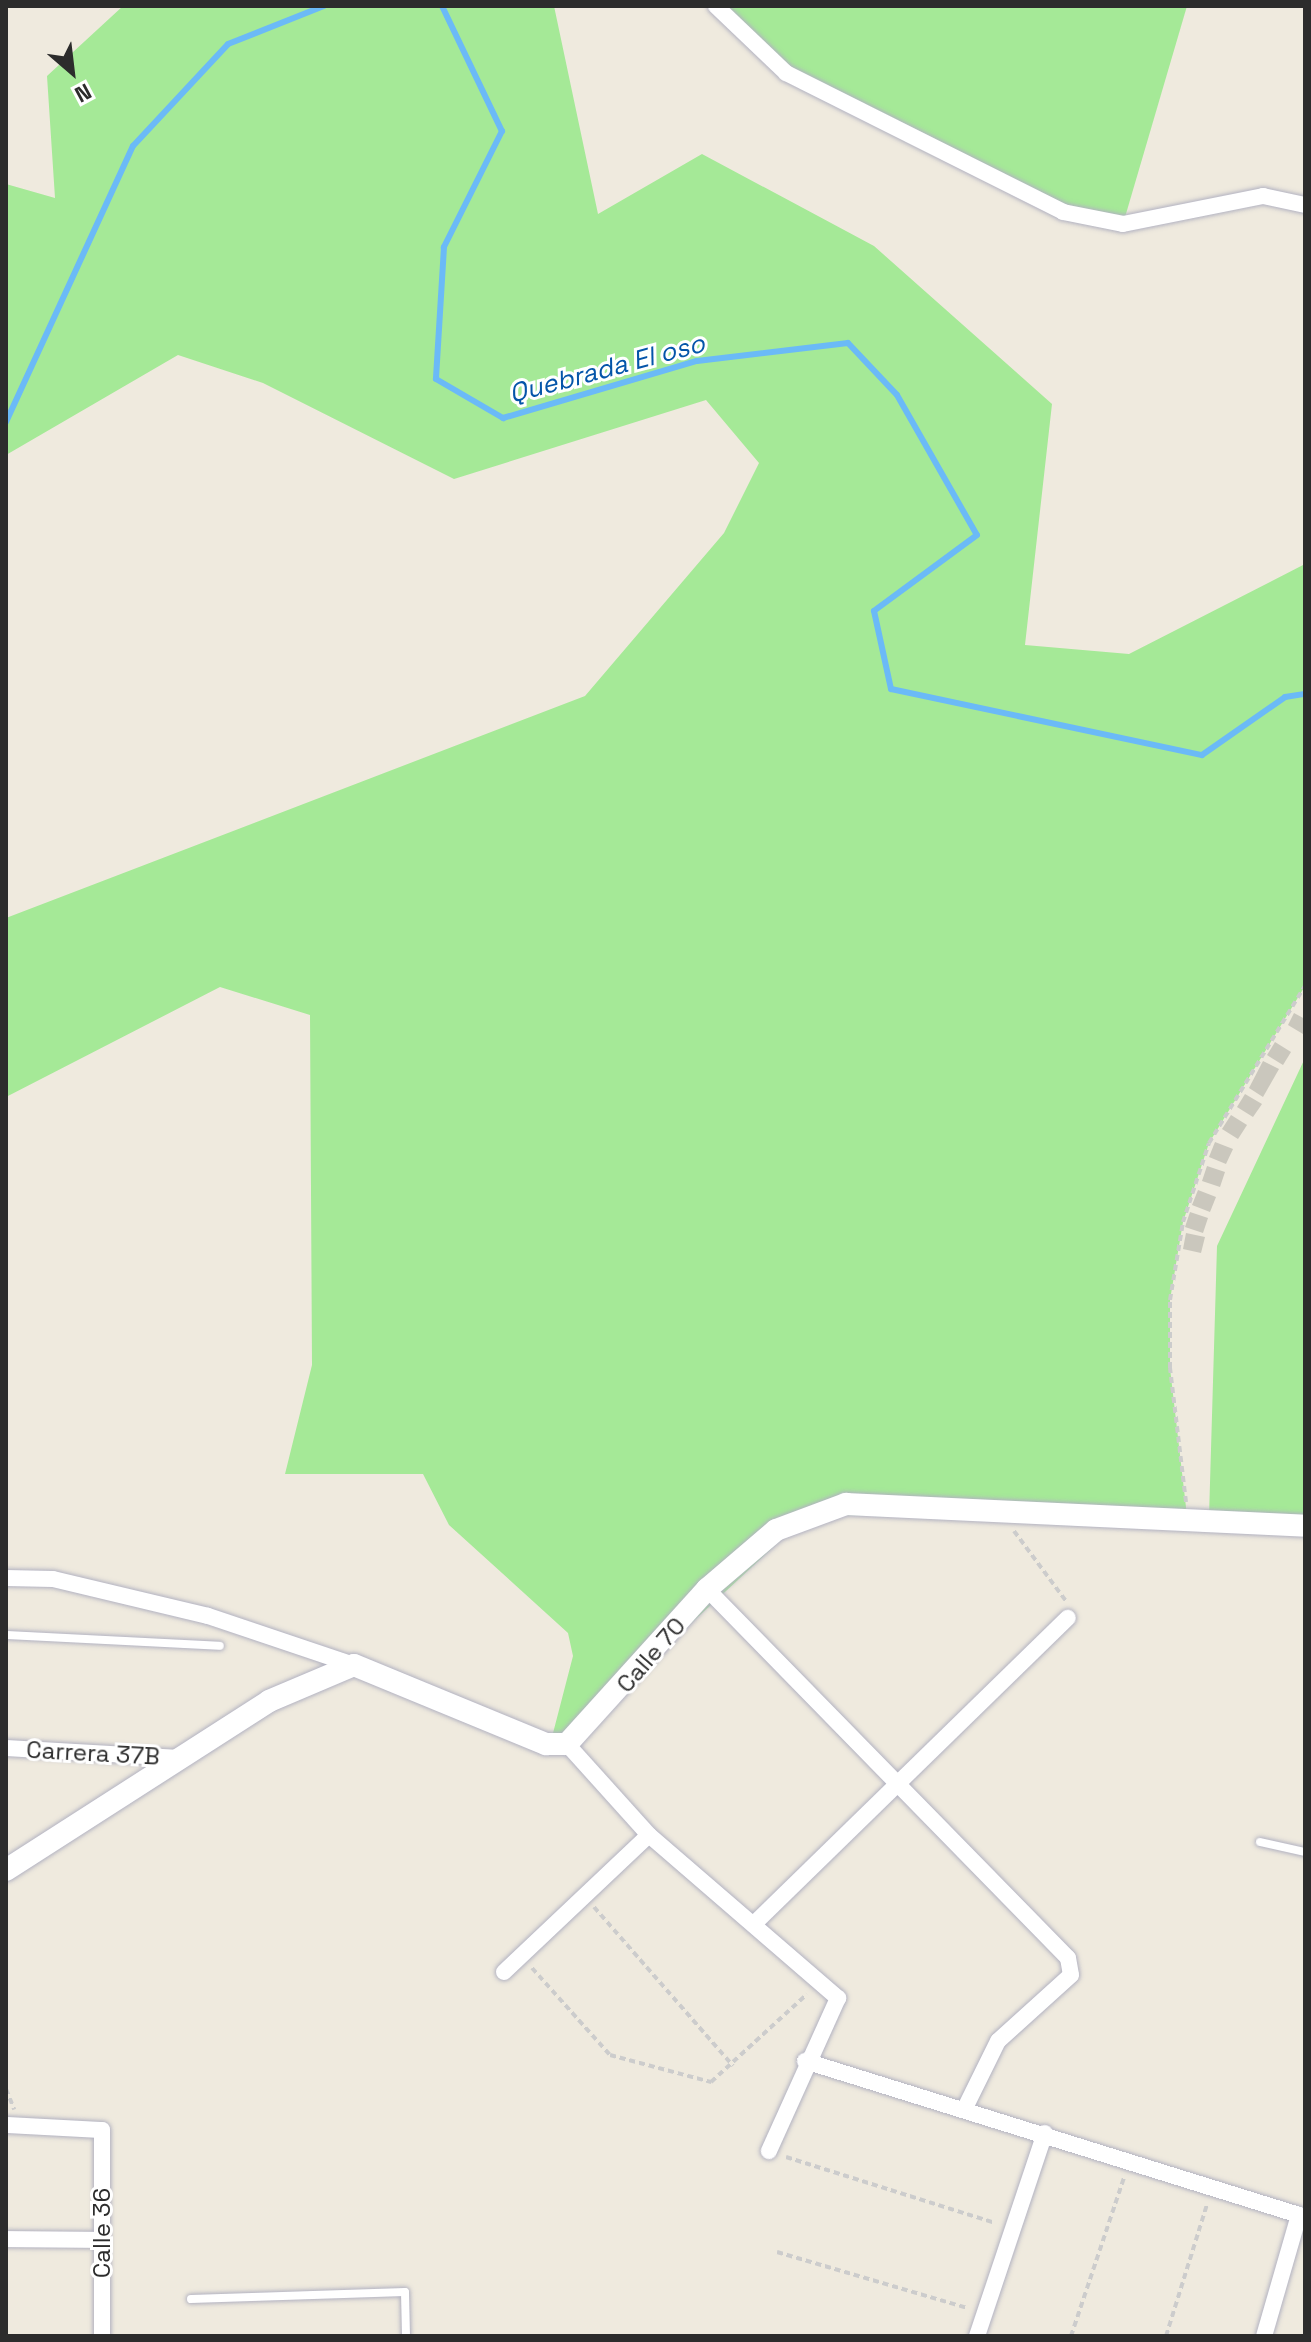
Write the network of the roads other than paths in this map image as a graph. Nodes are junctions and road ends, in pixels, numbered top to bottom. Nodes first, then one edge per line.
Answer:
1 (716, 6) edge
2 (1305, 205) edge
3 (1305, 1526) edge
4 (6, 1578) edge
5 (707, 1589) junction
6 (1068, 1618) road end
7 (6, 1635) edge
8 (220, 1646) dead end
9 (354, 1665) junction
10 (567, 1744) junction
11 (6, 1748) edge
12 (180, 1758) junction
13 (900, 1787) junction
14 (649, 1835) junction
15 (1260, 1842) dead end
16 (1305, 1852) edge
17 (16, 1857) edge
18 (6, 1870) edge
19 (755, 1923) junction
20 (504, 1972) dead end
21 (805, 2061) junction
22 (964, 2110) junction
23 (6, 2125) edge
24 (1045, 2133) junction
25 (769, 2151) road end
26 (6, 2239) edge
27 (102, 2240) junction
28 (191, 2299) dead end
29 (102, 2336) edge
30 (406, 2336) edge
31 (977, 2336) edge
32 (1264, 2336) edge

1 - 2 street
3 - 5 main road, Calle 70
4 - 9 street
5 - 10 main road, Calle 70
5 - 13 street
6 - 13 street
7 - 8 lane
9 - 10 main road
9 - 12 main road
10 - 14 street
11 - 12 street, Carrera 37B
12 - 17 main road
13 - 19 street
13 - 22 street
14 - 19 street
14 - 20 street
15 - 16 lane
17 - 18 main road
19 - 21 street
21 - 22 street
21 - 25 street
22 - 24 street
23 - 27 street, Calle 36
24 - 31 street
24 - 32 street
26 - 27 street
27 - 29 street, Calle 36
28 - 30 lane

